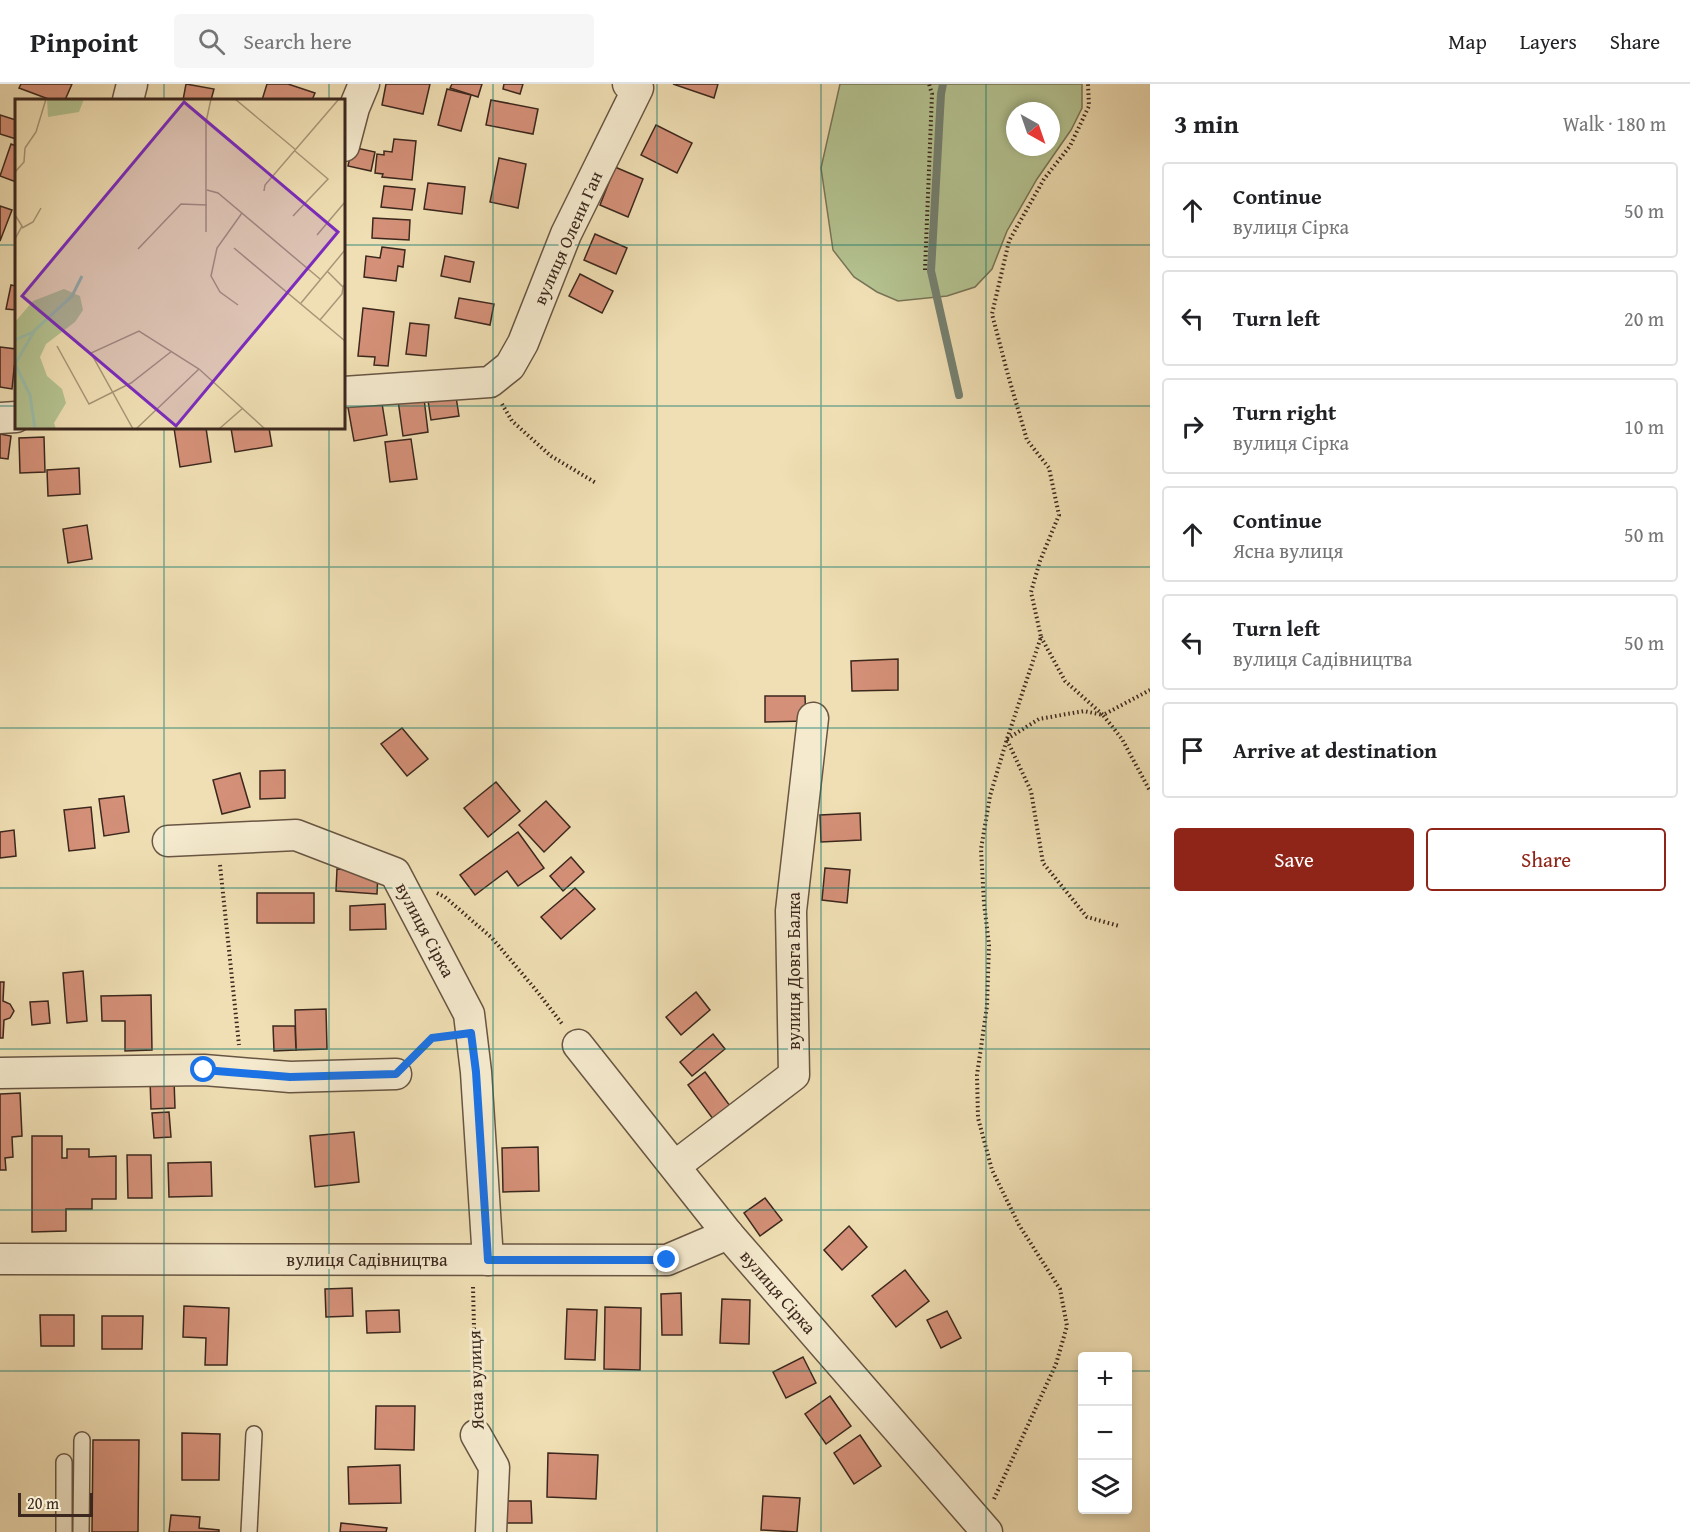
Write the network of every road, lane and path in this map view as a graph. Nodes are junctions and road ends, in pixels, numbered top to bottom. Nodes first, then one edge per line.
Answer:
1 (132, 84) edge
2 (364, 84) edge
3 (929, 84) edge
4 (1088, 84) edge
5 (633, 86) edge
6 (128, 99) edge
7 (345, 142) edge
8 (924, 270) dead end
9 (490, 382) junction
10 (345, 392) edge
11 (15, 417) edge
12 (0, 418) edge
13 (596, 483) dead end
14 (1041, 637) junction
15 (1150, 690) edge
16 (1103, 715) junction
17 (813, 718) dead end
18 (1007, 739) junction
19 (1150, 791) edge
20 (209, 839) junction
21 (168, 841) dead end
22 (435, 892) dead end
23 (1119, 926) dead end
24 (471, 1033) junction
25 (578, 1045) joint
26 (0, 1073) edge
27 (242, 1073) junction
28 (396, 1074) joint
29 (675, 1166) junction
30 (728, 1234) junction
31 (0, 1259) edge
32 (481, 1260) junction
33 (254, 1434) dead end
34 (476, 1435) joint
35 (82, 1440) dead end
36 (64, 1462) dead end
37 (985, 1528) edge
38 (64, 1532) edge
39 (81, 1532) edge
40 (249, 1532) edge
41 (491, 1532) edge

1 - 6 street
2 - 7 street
3 - 8 path
4 - 14 path
5 - 9 street, вулиця Олени Ган
9 - 10 street
9 - 13 path
11 - 12 street
14 - 16 path
14 - 18 path
15 - 16 path
16 - 18 path
16 - 19 path
17 - 29 street, вулиця Довга Балка
18 - 23 path
18 - 37 path
20 - 21 street, вулиця Сірка
20 - 24 street, вулиця Сірка
20 - 27 path
22 - 25 path
24 - 28 path
24 - 32 street, вулиця Сірка
25 - 29 street, вулиця Сірка
26 - 27 street
27 - 28 street
29 - 30 street, вулиця Сірка
30 - 32 street, вулиця Садівництва
30 - 37 street, вулиця Сірка
31 - 32 street, вулиця Садівництва
32 - 34 path, Ясна вулиця
33 - 40 lane
34 - 41 street, Ясна вулиця
35 - 39 lane
36 - 38 lane

